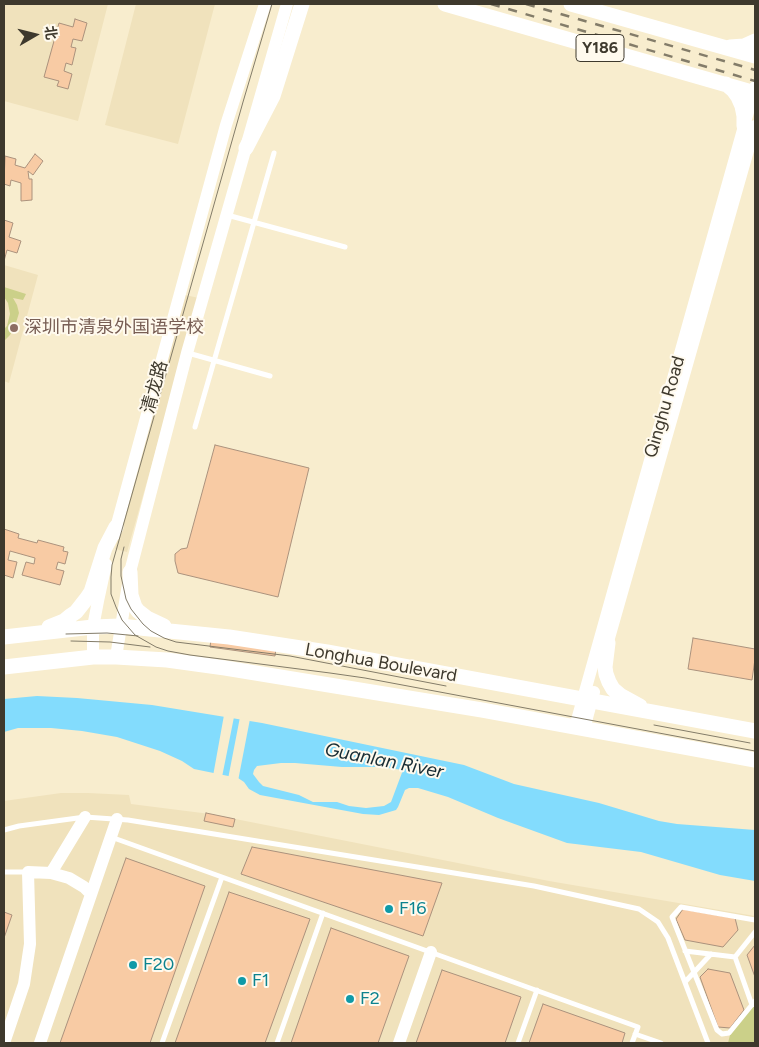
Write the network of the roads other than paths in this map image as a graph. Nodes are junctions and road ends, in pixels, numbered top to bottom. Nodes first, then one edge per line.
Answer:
1 (265, 4) edge
2 (287, 4) edge
3 (302, 4) edge
4 (445, 4) edge
5 (571, 4) edge
6 (755, 41) edge
7 (724, 47) junction
8 (755, 56) edge
9 (726, 84) junction
10 (755, 91) edge
11 (750, 126) edge
12 (246, 148) junction
13 (274, 153) dead end
14 (227, 215) junction
15 (254, 222) junction
16 (345, 247) dead end
17 (187, 353) junction
18 (214, 360) junction
19 (270, 376) dead end
20 (195, 427) dead end
21 (116, 527) junction
22 (130, 572) junction
23 (120, 626) junction
24 (93, 627) junction
25 (182, 632) junction
26 (31, 634) junction
27 (4, 637) edge
28 (608, 643) junction
29 (92, 657) junction
30 (116, 657) junction
31 (4, 667) edge
32 (587, 700) junction
33 (654, 713) junction
34 (579, 728) junction
35 (755, 731) edge
36 (755, 760) edge
37 (85, 818) junction
38 (117, 819) junction
39 (4, 830) edge
40 (111, 837) junction
41 (4, 872) edge
42 (28, 872) junction
43 (51, 873) junction
44 (222, 877) junction
45 (91, 894) junction
46 (323, 913) junction
47 (755, 920) edge
48 (755, 932) edge
49 (686, 951) junction
50 (431, 952) junction
51 (711, 954) junction
52 (735, 957) junction
53 (694, 972) junction
54 (685, 982) junction
55 (537, 990) junction
56 (754, 1003) edge
57 (635, 1034) junction
58 (4, 1043) edge
59 (40, 1043) edge
60 (162, 1043) edge
61 (277, 1043) edge
62 (399, 1043) edge
63 (518, 1043) edge
64 (632, 1043) edge
65 (661, 1043) edge
66 (708, 1043) edge

1 - 21 street, 清龙路
2 - 12 street, 清龙路
3 - 12 main road
4 - 9 main road, Y186
5 - 7 main road, Y186
6 - 7 main road
7 - 8 main road, Y186
9 - 10 main road, Y186
9 - 11 main road
10 - 11 street, Qinghu Road
11 - 28 street, Qinghu Road
11 - 32 street, Qinghu Road
12 - 14 street, 清龙路
13 - 15 lane
14 - 15 lane
14 - 17 street, 清龙路
15 - 16 lane
15 - 18 lane
17 - 18 lane
17 - 22 street, 清龙路
18 - 19 lane
18 - 20 lane
21 - 24 street, 清龙路
21 - 26 main road
22 - 23 street, 清龙路
22 - 25 main road
23 - 24 main road, Longhua Boulevard
23 - 25 main road, Longhua Boulevard
23 - 30 street, 清龙路
24 - 26 main road, Longhua Boulevard
24 - 29 street, 清龙路
25 - 32 main road, Longhua Boulevard
26 - 27 main road, Longhua Boulevard
28 - 32 street, Qinghu Road
28 - 33 main road
29 - 30 main road, Longhua Boulevard
29 - 31 main road, Longhua Boulevard
30 - 34 main road, Longhua Boulevard
32 - 33 main road, Longhua Boulevard
32 - 34 street, Qinghu Road
33 - 35 main road, Longhua Boulevard
34 - 36 main road, Longhua Boulevard
37 - 38 lane
37 - 39 lane
37 - 43 street
38 - 40 street
38 - 54 lane
40 - 44 lane
40 - 45 street
41 - 42 lane
42 - 43 street
42 - 58 street
43 - 45 street
44 - 46 lane
44 - 60 lane
45 - 59 street
46 - 50 lane
46 - 61 lane
47 - 49 lane
48 - 52 lane
49 - 51 lane
49 - 53 lane
50 - 55 lane
50 - 62 street
51 - 52 lane
51 - 53 lane
52 - 56 lane
53 - 54 lane
53 - 56 lane
54 - 66 lane
55 - 57 lane
55 - 63 lane
57 - 64 lane
57 - 65 lane

